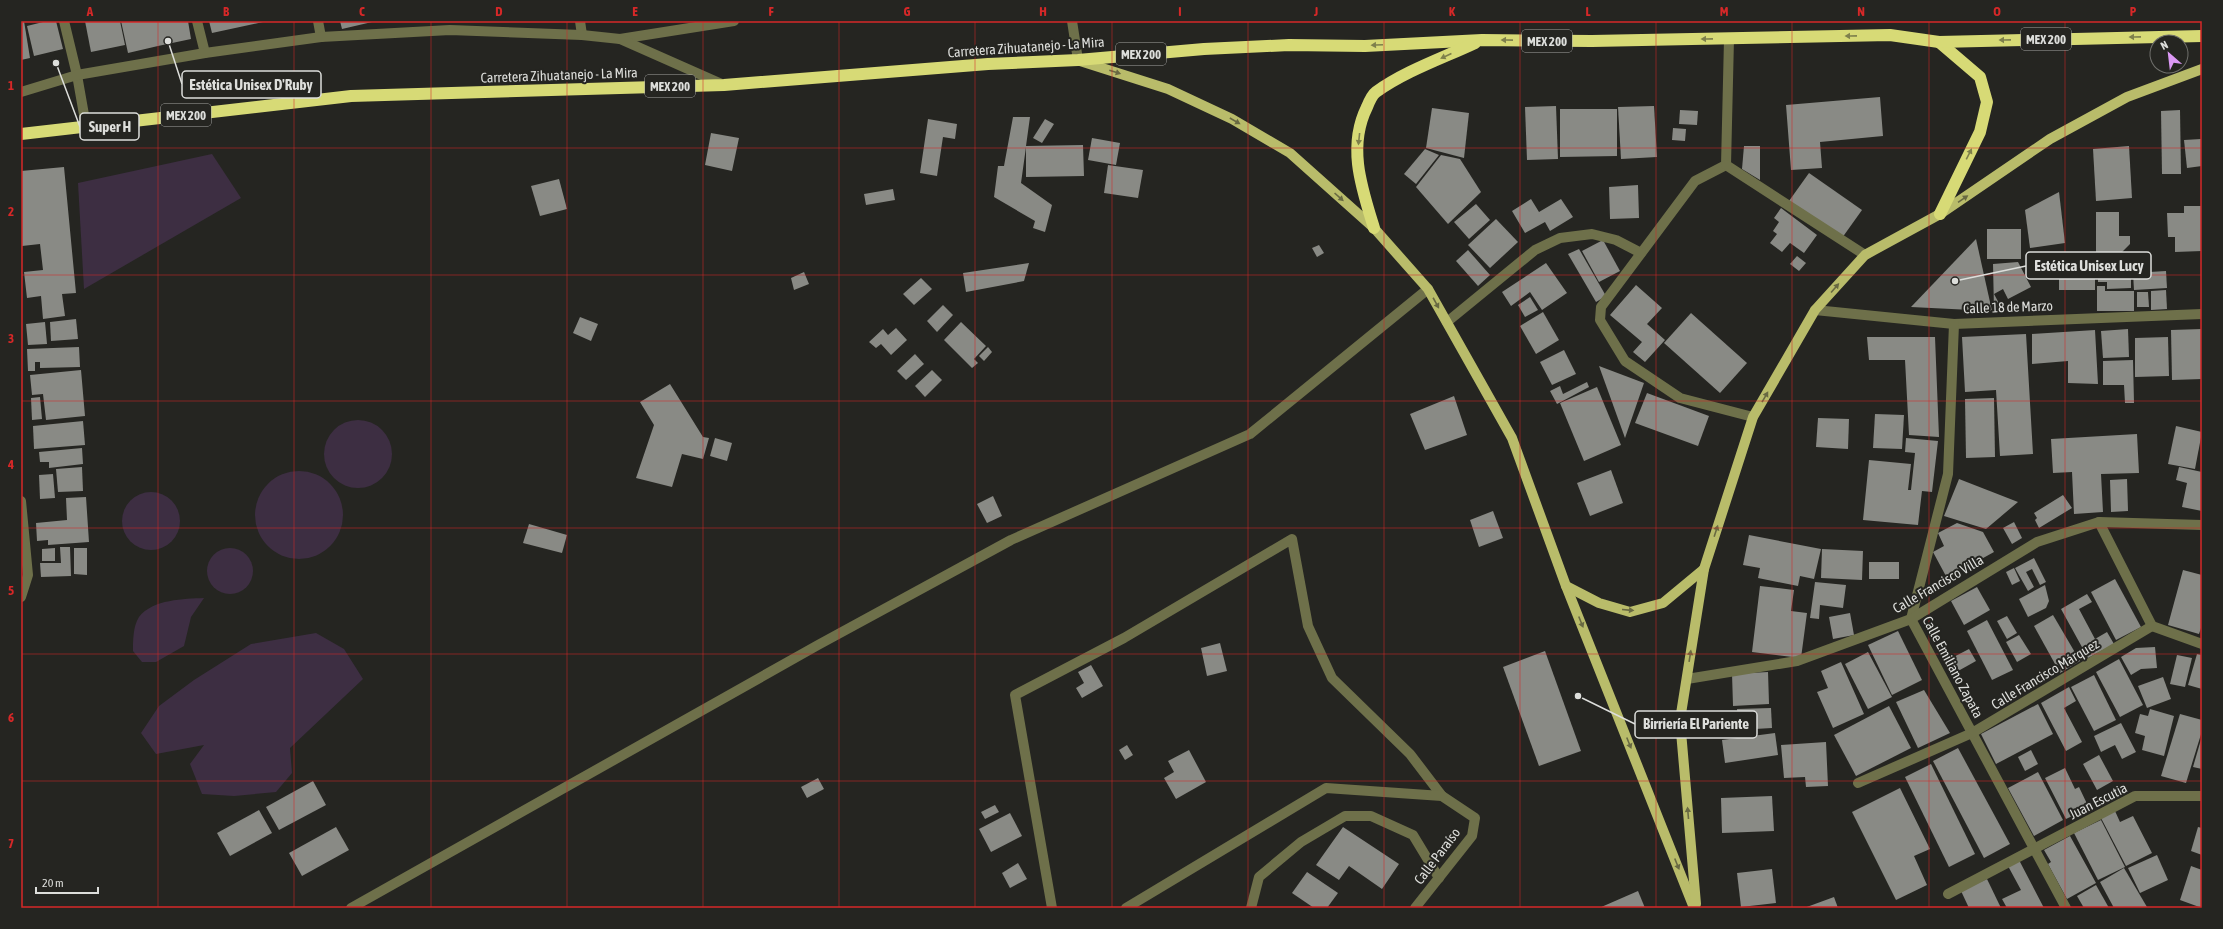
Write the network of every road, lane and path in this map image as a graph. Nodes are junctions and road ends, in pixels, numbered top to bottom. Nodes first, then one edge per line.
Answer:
1 (64, 21) edge
2 (197, 21) edge
3 (318, 21) edge
4 (580, 21) edge
5 (734, 21) edge
6 (1072, 21) edge
7 (449, 25) edge
8 (582, 35) junction
9 (2202, 36) edge
10 (321, 37) junction
11 (620, 39) junction
12 (1729, 39) junction
13 (1482, 40) junction
14 (1939, 42) junction
15 (205, 53) junction
16 (1078, 60) junction
17 (2202, 69) edge
18 (77, 75) junction
19 (724, 85) junction
20 (21, 92) edge
21 (86, 126) junction
22 (21, 134) edge
23 (1726, 165) junction
24 (1940, 214) junction
25 (1374, 228) junction
26 (1641, 253) junction
27 (1864, 255) junction
28 (1428, 289) junction
29 (1815, 310) junction
30 (2202, 314) edge
31 (1447, 322) junction
32 (1954, 324) junction
33 (1753, 417) junction
34 (21, 501) edge
35 (2099, 522) junction
36 (2202, 525) edge
37 (1704, 569) junction
38 (1566, 586) junction
39 (21, 597) edge
40 (1911, 619) junction
41 (2152, 626) junction
42 (2202, 644) edge
43 (1687, 679) junction
44 (1972, 733) junction
45 (1858, 783) dead end
46 (1442, 796) junction
47 (2202, 796) edge
48 (2035, 849) junction
49 (1439, 878) junction
50 (1948, 894) dead end
51 (351, 908) edge
52 (1052, 908) edge
53 (1126, 908) edge
54 (1251, 908) edge
55 (1415, 908) edge
56 (1695, 908) edge
57 (2066, 908) edge

1 - 18 street
2 - 15 street
3 - 10 street
4 - 8 street
5 - 11 street
6 - 16 street
7 - 8 street
7 - 10 street
8 - 11 street
9 -> 14 highway, Carretera Zihuatanejo - La Mira / MEX 200
10 - 15 street
11 - 19 street
12 -> 13 highway, Carretera Zihuatanejo - La Mira / MEX 200
14 -> 12 highway, Carretera Zihuatanejo - La Mira / MEX 200
12 - 23 street
13 -> 16 highway, Carretera Zihuatanejo - La Mira / MEX 200
13 -> 25 highway
24 -> 14 highway
15 - 18 street
16 - 19 highway, Carretera Zihuatanejo - La Mira / MEX 200
16 -> 25 main road
24 -> 17 main road
18 - 20 street
18 - 21 street
19 - 21 highway, Carretera Zihuatanejo - La Mira / MEX 200
21 - 22 highway, Carretera Zihuatanejo - La Mira / MEX 200
23 - 26 street
23 - 27 street
24 - 27 main road
25 - 28 main road
26 - 31 street
26 - 33 street
29 -> 27 main road
28 -> 31 main road
28 - 51 street
29 - 32 street, Calle 18 de Marzo
33 -> 29 main road
30 - 32 street, Calle 18 de Marzo
31 - 38 main road
32 - 40 street, Calle Emiliano Zapata
37 -> 33 main road
34 - 39 street
35 - 36 street, Calle Francisco Villa
35 - 40 street, Calle Francisco Villa
35 - 41 street
38 -> 37 main road
43 -> 37 main road
38 -> 56 main road
40 - 43 street, Calle Francisco Villa
40 - 44 street, Calle Emiliano Zapata
41 - 42 street
41 - 44 street, Calle Francisco Márquez
56 -> 43 main road
44 - 45 street, Calle Francisco Márquez
44 - 48 street, Calle Emiliano Zapata
46 - 49 street, Calle Paraíso
46 - 52 street
46 - 53 street
47 - 48 street, Juan Escutia
48 - 50 street, Juan Escutia
48 - 57 street, Calle Emiliano Zapata
49 - 54 street
49 - 55 street, Calle Paraíso

